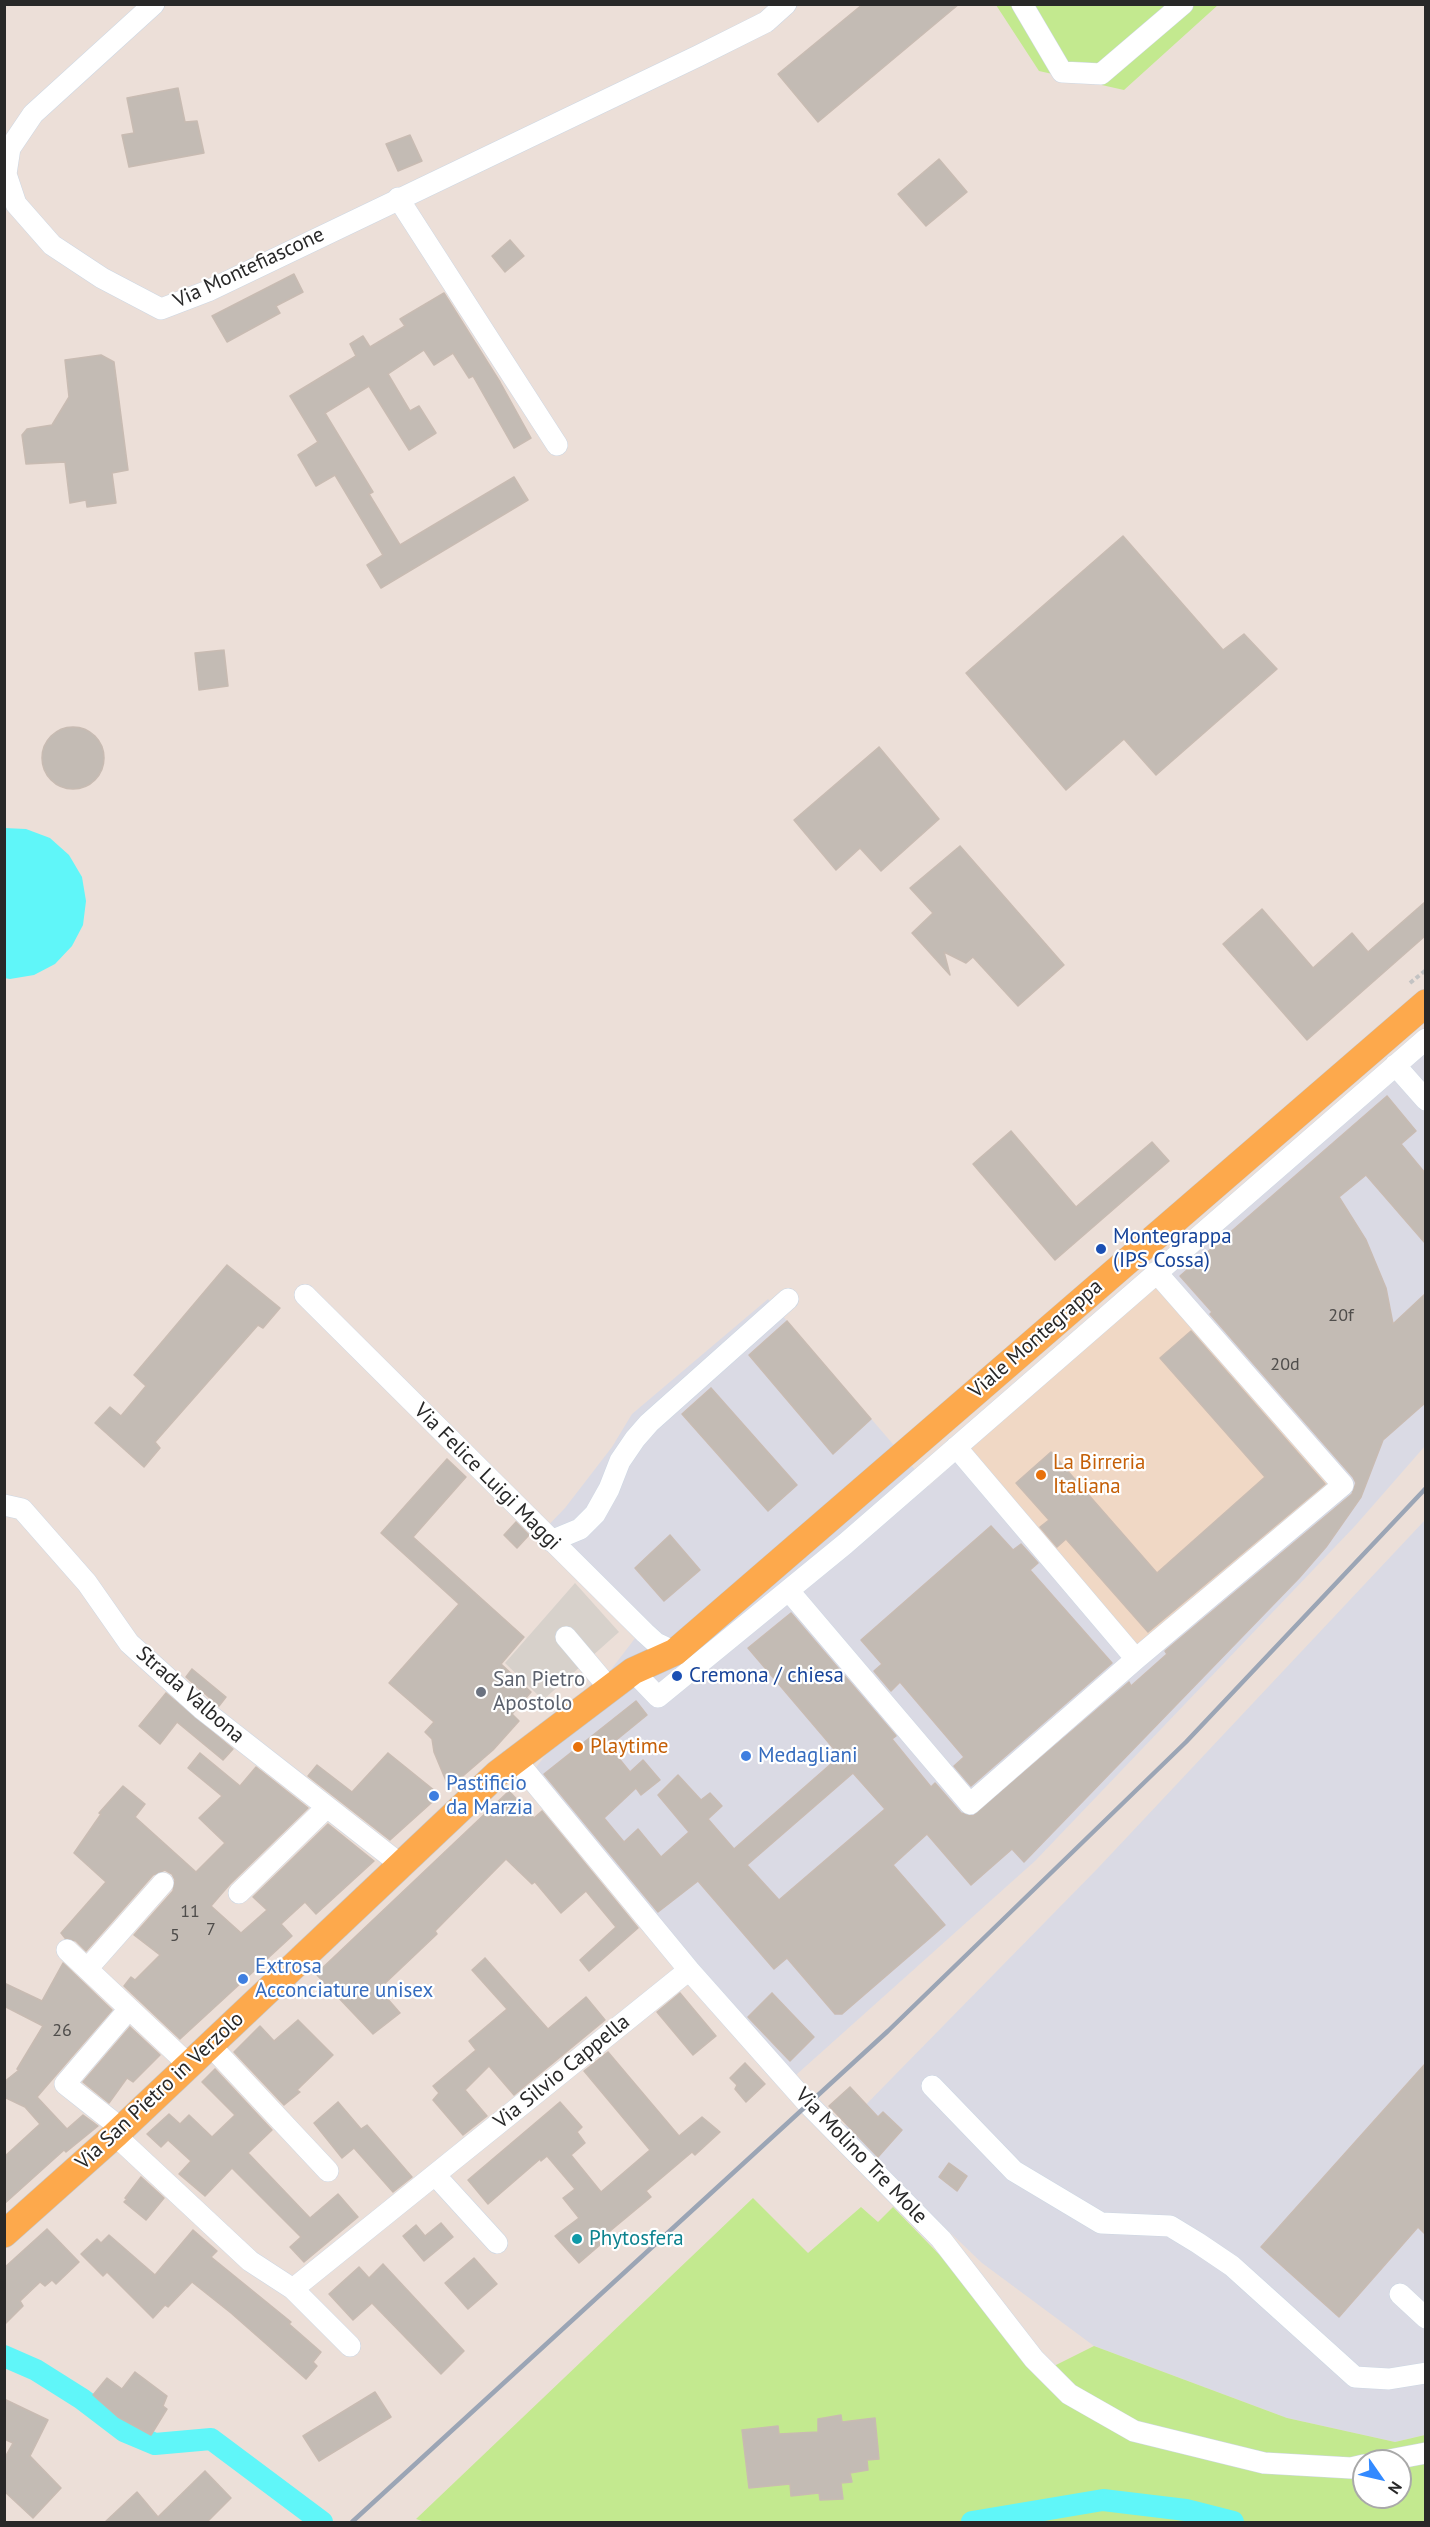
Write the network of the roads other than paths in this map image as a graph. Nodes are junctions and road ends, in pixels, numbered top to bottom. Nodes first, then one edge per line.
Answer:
1 (154, 4) edge
2 (786, 4) edge
3 (1022, 4) edge
4 (1183, 4) edge
5 (399, 198) junction
6 (557, 445) dead end
7 (1425, 1003) edge
8 (1425, 1039) edge
9 (1395, 1065) junction
10 (1425, 1100) edge
11 (1290, 1120) junction
12 (1308, 1140) junction
13 (1156, 1272) junction
14 (305, 1295) dead end
15 (788, 1299) dead end
16 (956, 1447) junction
17 (4, 1505) edge
18 (551, 1540) junction
19 (789, 1591) junction
20 (566, 1636) dead end
21 (675, 1652) junction
22 (1136, 1659) junction
23 (633, 1671) junction
24 (610, 1689) junction
25 (516, 1760) junction
26 (327, 1807) junction
27 (400, 1864) junction
28 (163, 1883) dead end
29 (239, 1893) dead end
30 (67, 1950) dead end
31 (87, 1969) junction
32 (689, 1970) junction
33 (129, 2009) junction
34 (210, 2045) junction
35 (189, 2065) junction
36 (932, 2086) dead end
37 (119, 2132) junction
38 (328, 2171) dead end
39 (435, 2175) junction
40 (4, 2234) edge
41 (496, 2243) dead end
42 (293, 2289) junction
43 (1400, 2294) dead end
44 (1425, 2318) edge
45 (350, 2346) dead end
46 (1425, 2373) edge
47 (1352, 2468) edge

1 - 5 street, Via Montefiascone
2 - 5 street, Via Montefiascone
3 - 4 street
5 - 6 street
7 - 11 main road, Viale Montegrappa
8 - 9 street
9 - 10 street
9 - 12 street
11 - 12 street
11 - 21 main road, Viale Montegrappa
12 - 13 street
13 - 16 street
13 - 22 street
14 - 18 street, Via Felice Luigi Maggi
15 - 18 street
16 - 19 street
16 - 22 street
17 - 26 street, Strada Valbona
18 - 21 street, Via Felice Luigi Maggi
19 - 22 street
19 - 23 street
20 - 24 street
21 - 23 main road, Via San Pietro in Verzolo
23 - 24 main road, Via San Pietro in Verzolo
24 - 25 main road, Via San Pietro in Verzolo
25 - 27 main road, Via San Pietro in Verzolo
25 - 32 street, Via Molino Tre Mole
26 - 27 street, Strada Valbona
26 - 29 street
27 - 34 main road, Via San Pietro in Verzolo
28 - 31 street
30 - 31 street
31 - 33 street
32 - 39 street, Via Silvio Cappella
32 - 47 street, Via Molino Tre Mole
33 - 35 street
33 - 37 street
34 - 35 main road, Via San Pietro in Verzolo
34 - 38 street
35 - 37 main road, Via San Pietro in Verzolo
36 - 46 street
37 - 40 main road, Via San Pietro in Verzolo
37 - 42 street
39 - 41 street
39 - 42 street, Via Silvio Cappella
42 - 45 street
43 - 44 street

